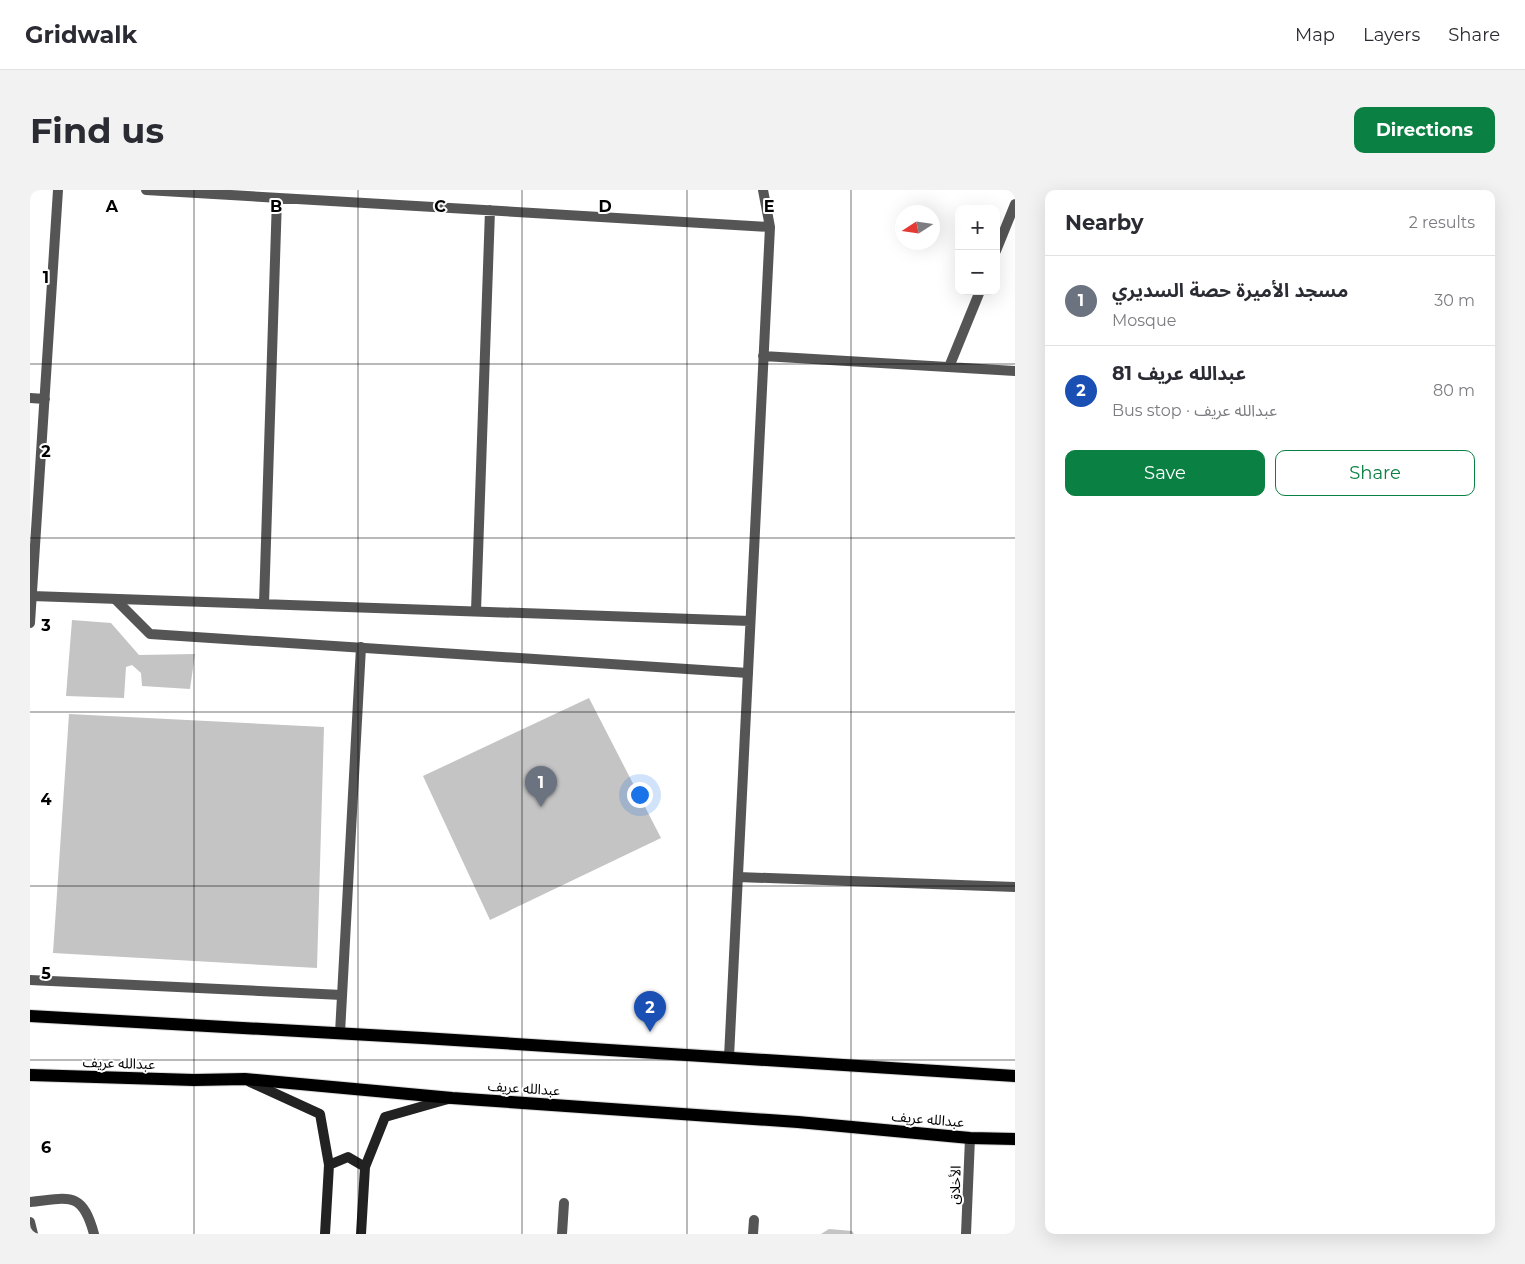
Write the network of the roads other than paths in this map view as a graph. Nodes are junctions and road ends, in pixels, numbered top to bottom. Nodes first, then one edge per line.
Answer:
1 (58, 190) edge
2 (146, 190) edge
3 (764, 190) edge
4 (277, 198) junction
5 (1015, 204) edge
6 (490, 210) junction
7 (770, 226) junction
8 (996, 250) edge
9 (978, 295) edge
10 (763, 356) junction
11 (949, 368) junction
12 (1015, 372) edge
13 (30, 398) edge
14 (45, 398) junction
15 (39, 486) junction
16 (30, 497) edge
17 (32, 596) junction
18 (115, 599) junction
19 (264, 604) junction
20 (476, 611) junction
21 (750, 621) junction
22 (30, 623) edge
23 (361, 647) junction
24 (748, 673) junction
25 (738, 876) junction
26 (1015, 887) edge
27 (30, 980) edge
28 (342, 996) junction
29 (30, 1016) edge
30 (340, 1033) junction
31 (729, 1057) junction
32 (30, 1075) edge
33 (1015, 1076) edge
34 (245, 1079) junction
35 (452, 1098) junction
36 (970, 1138) junction
37 (1015, 1140) edge
38 (329, 1165) junction
39 (365, 1167) junction
40 (30, 1202) edge
41 (564, 1203) dead end
42 (754, 1220) dead end
43 (30, 1222) edge
44 (33, 1234) edge
45 (94, 1234) edge
46 (325, 1234) edge
47 (361, 1234) edge
48 (562, 1234) edge
49 (753, 1234) edge
50 (966, 1234) edge

1 - 14 street
2 - 4 street
3 - 7 street
4 - 6 street
4 - 19 street
5 - 8 street
6 - 7 street
6 - 20 street
7 - 10 street
9 - 11 street
10 - 11 street
10 - 21 street
11 - 12 street
13 - 14 street
14 - 15 street
15 - 16 street
15 - 17 street
17 - 18 street
17 - 22 street
18 - 19 street
18 - 23 street
19 - 20 street
20 - 21 street
21 - 24 street
23 - 24 street
23 - 28 street
24 - 25 street
25 - 26 street
25 - 31 street
27 - 28 street
28 - 30 street
29 - 30 main road
30 - 31 main road
31 - 33 main road
32 - 34 main road, عبدالله عريف
34 - 35 main road, عبدالله عريف
34 - 38 street
35 - 36 main road, عبدالله عريف
35 - 39 street
36 - 37 main road, عبدالله عريف
36 - 50 street, الأخلاق
38 - 39 street
38 - 46 street
39 - 47 street
40 - 45 street
41 - 48 street
42 - 49 street
43 - 44 street

